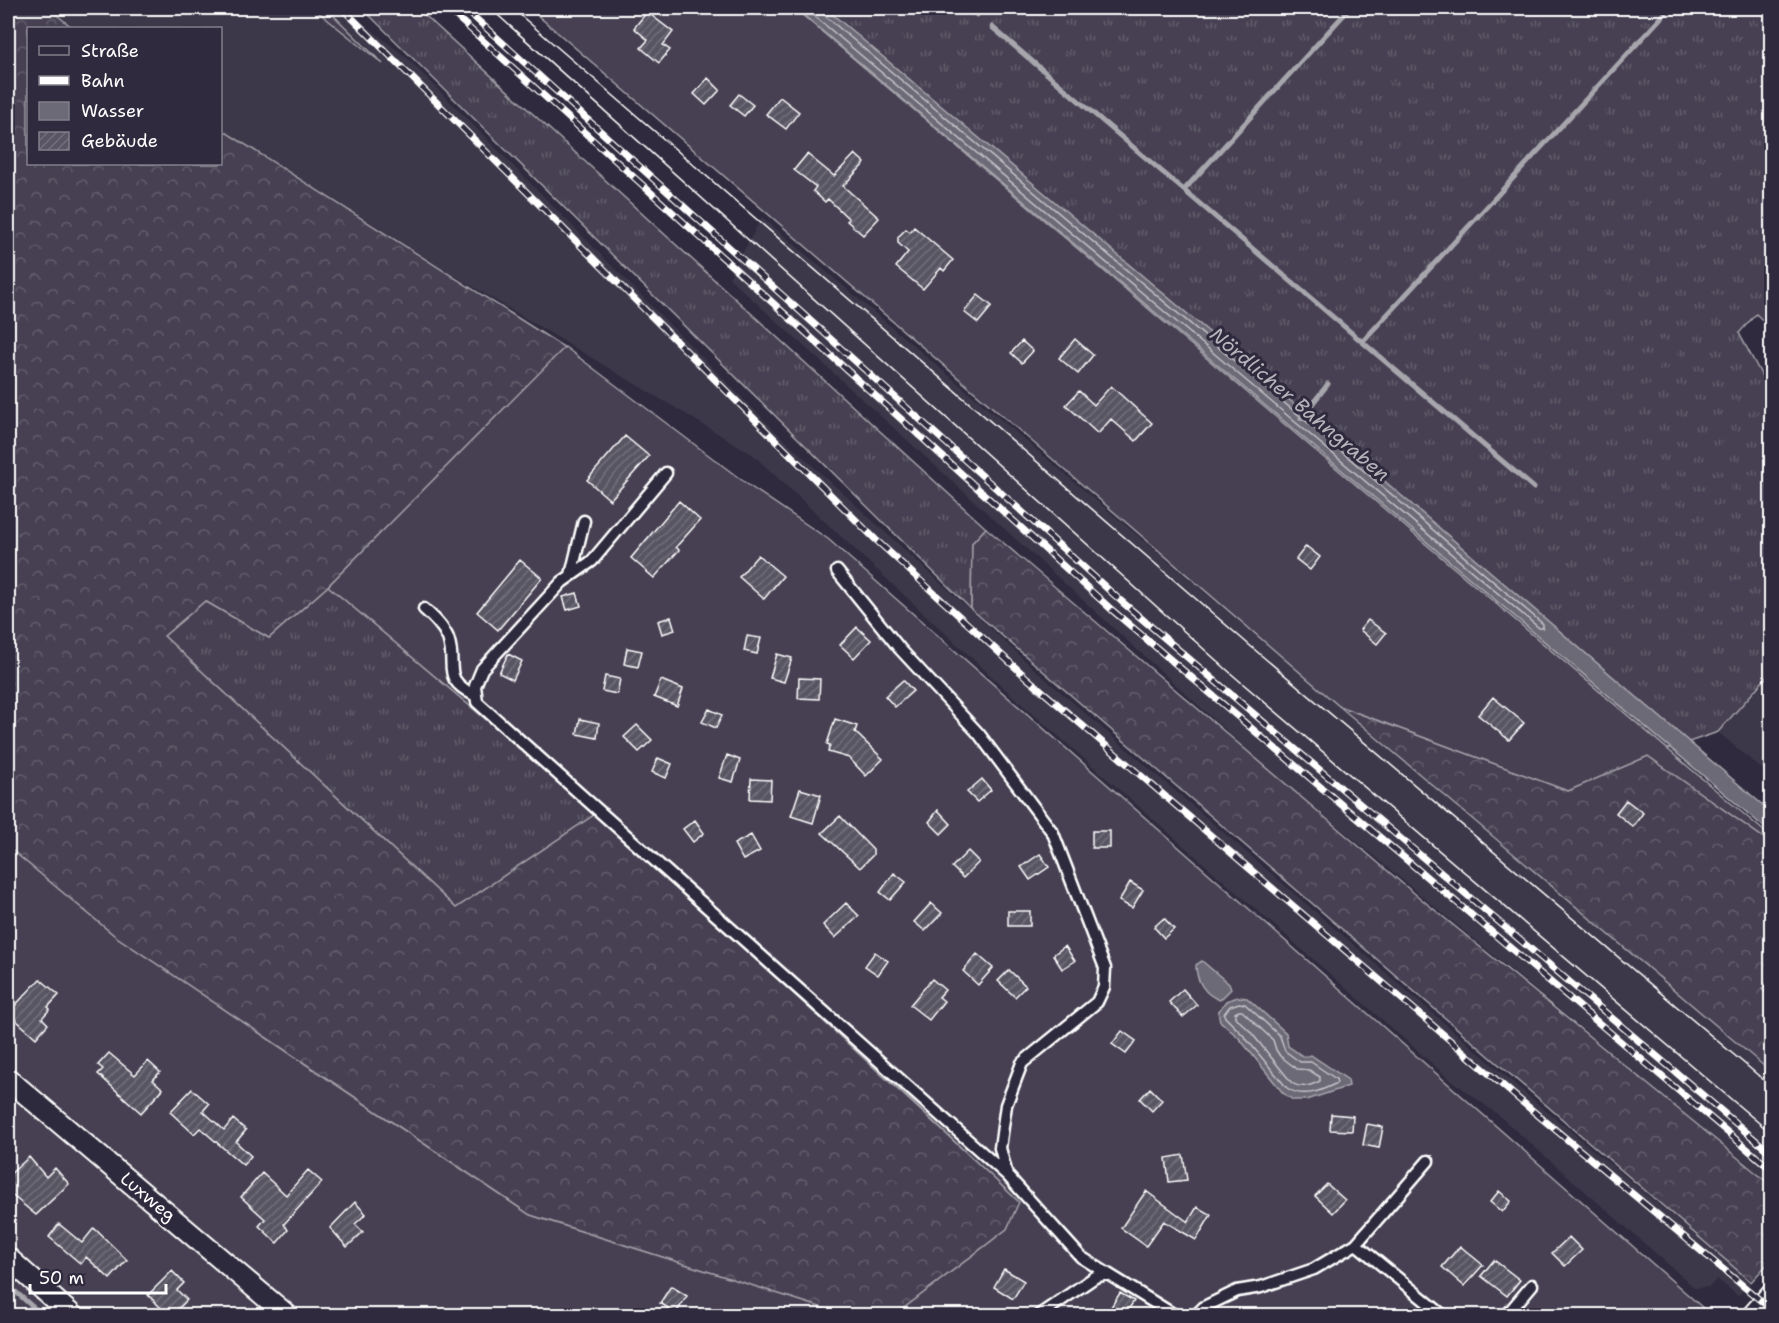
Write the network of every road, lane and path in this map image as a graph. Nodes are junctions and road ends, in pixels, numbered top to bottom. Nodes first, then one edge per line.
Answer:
1 (666, 473) dead end
2 (584, 521) dead end
3 (837, 572) dead end
4 (572, 575) junction
5 (424, 609) dead end
6 (476, 696) junction
7 (8, 1079) edge
8 (1428, 1161) dead end
9 (1007, 1175) junction
10 (1356, 1244) junction
11 (8, 1258) edge
12 (1108, 1274) junction
13 (1532, 1285) dead end
14 (1772, 1293) edge
15 (73, 1316) edge
16 (288, 1316) edge
17 (1038, 1316) edge
18 (1176, 1316) edge
19 (1195, 1316) edge
20 (1444, 1316) edge
21 (1506, 1316) edge
22 (1752, 1316) edge

1 - 4 lane
2 - 4 lane
3 - 9 lane
4 - 6 lane
5 - 6 lane
6 - 9 lane
7 - 16 street, Luxweg
8 - 10 lane
9 - 12 lane
10 - 19 lane
10 - 20 lane
11 - 15 street
12 - 17 lane
12 - 18 lane
13 - 21 lane
14 - 22 street

